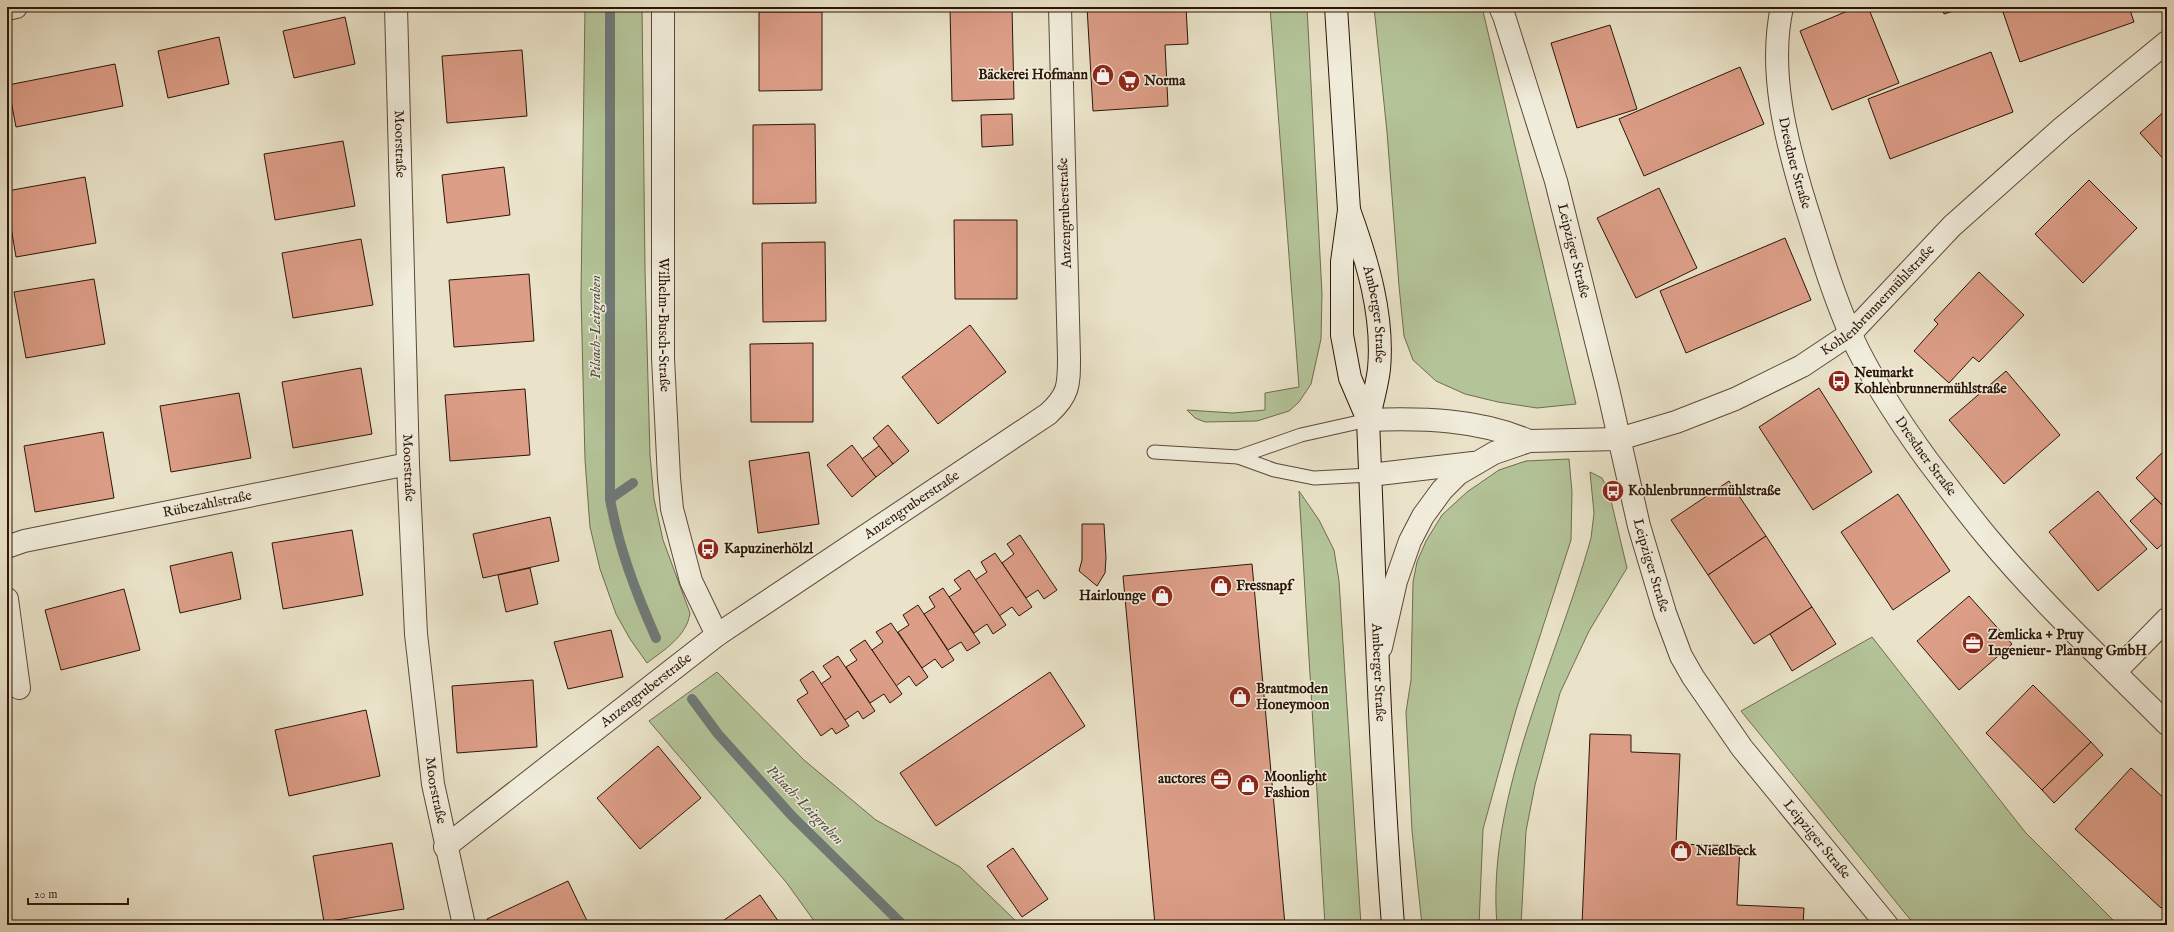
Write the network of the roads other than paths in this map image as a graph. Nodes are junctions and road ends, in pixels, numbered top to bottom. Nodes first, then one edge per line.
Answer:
1 (16, 7) edge
2 (396, 7) edge
3 (663, 7) edge
4 (1060, 7) edge
5 (1336, 7) edge
6 (1500, 7) edge
7 (1782, 7) edge
8 (7, 9) edge
9 (2167, 42) edge
10 (1349, 210) junction
11 (1850, 334) junction
12 (1368, 420) junction
13 (1619, 439) junction
14 (1529, 441) junction
15 (1154, 452) dead end
16 (1238, 456) junction
17 (1474, 463) junction
18 (408, 464) junction
19 (1370, 475) junction
20 (7, 546) edge
21 (7, 599) edge
22 (2167, 620) edge
23 (718, 635) junction
24 (1377, 664) junction
25 (2115, 672) junction
26 (20, 688) dead end
27 (2167, 724) edge
28 (445, 846) junction
29 (464, 925) edge
30 (1393, 925) edge
31 (1887, 925) edge

1 - 8 street
2 - 18 street, Moorstraße
3 - 23 street, Wilhelm-Busch-Straße
4 - 23 street, Anzengruberstraße
5 - 10 street, Amberger Straße
6 - 13 street, Leipziger Straße
7 - 11 street, Dresdner Straße
9 - 11 street, Kohlenbrunnermühlstraße
10 - 12 street, Amberger Straße
10 - 12 street, Amberger Straße
11 - 13 street, Kohlenbrunnermühlstraße
11 - 25 street, Dresdner Straße
12 - 14 street, Kohlenbrunnermühlstraße
12 - 16 lane, Kohlenbrunnermühlstraße
12 - 19 street, Amberger Straße
13 - 14 street, Kohlenbrunnermühlstraße
13 - 31 street, Leipziger Straße
14 - 17 street, Kohlenbrunnermühlstraße
15 - 16 lane, Kohlenbrunnermühlstraße
16 - 19 lane, Kohlenbrunnermühlstraße
17 - 19 street, Kohlenbrunnermühlstraße
17 - 24 street, Kohlenbrunnermühlstraße
18 - 20 street, Rübezahlstraße
18 - 28 street, Moorstraße
19 - 24 street, Amberger Straße
21 - 26 street
22 - 25 street
23 - 28 street, Anzengruberstraße
24 - 30 street, Amberger Straße
25 - 27 street, Dresdner Straße
28 - 29 street, Moorstraße

